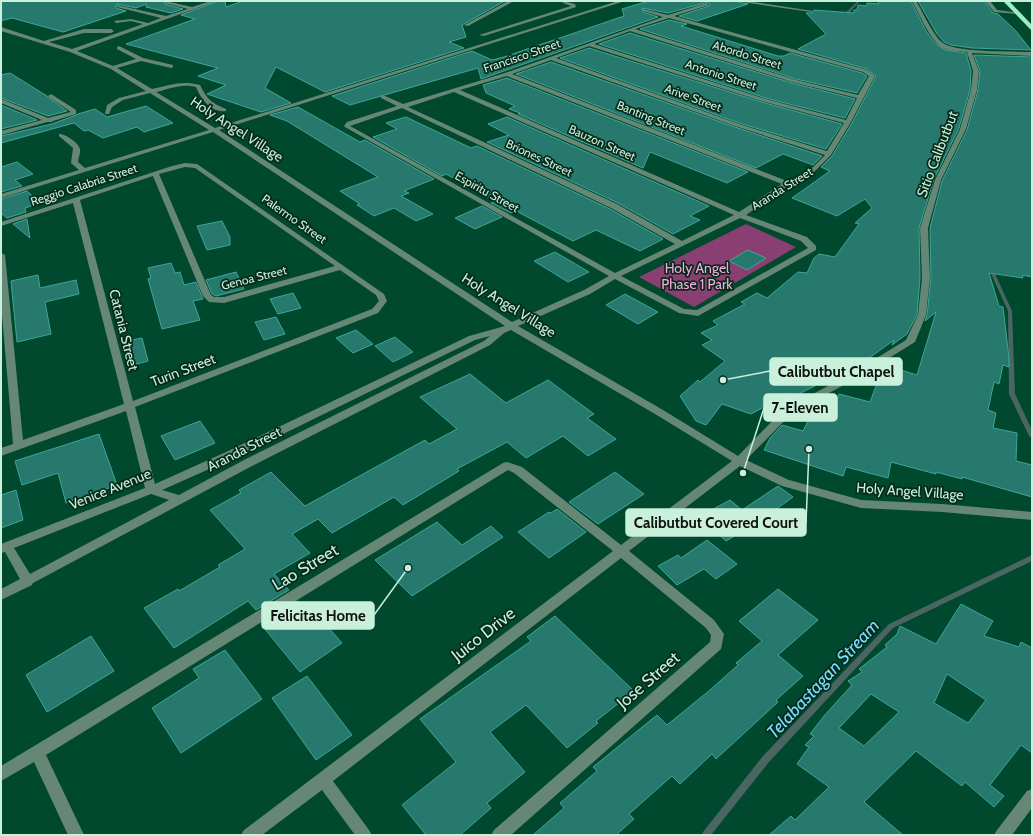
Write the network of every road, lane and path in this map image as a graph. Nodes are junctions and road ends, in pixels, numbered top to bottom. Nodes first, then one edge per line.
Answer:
1 (215, 1) edge
2 (512, 1) edge
3 (568, 1) edge
4 (623, 1) edge
5 (737, 1) edge
6 (914, 1) edge
7 (987, 1) edge
8 (1006, 1) edge
9 (168, 2) dead end
10 (707, 4) dead end
11 (119, 6) dead end
12 (193, 9) junction
13 (646, 10) dead end
14 (811, 11) dead end
15 (1017, 13) junction
16 (668, 16) junction
17 (167, 18) junction
18 (116, 22) dead end
19 (148, 24) junction
20 (466, 25) dead end
21 (630, 29) junction
22 (1032, 29) edge
23 (1, 30) edge
24 (111, 31) dead end
25 (482, 35) dead end
26 (44, 42) junction
27 (589, 44) junction
28 (119, 48) dead end
29 (72, 51) junction
30 (970, 54) junction
31 (1032, 54) edge
32 (551, 58) junction
33 (141, 59) junction
34 (171, 66) dead end
35 (113, 68) junction
36 (507, 74) junction
37 (454, 90) junction
38 (151, 91) junction
39 (51, 96) dead end
40 (383, 97) dead end
41 (860, 97) junction
42 (1, 101) edge
43 (403, 106) junction
44 (224, 110) dead end
45 (107, 113) dead end
46 (50, 121) junction
47 (848, 122) junction
48 (349, 128) joint
49 (1, 129) edge
50 (214, 130) junction
51 (4, 132) edge
52 (61, 135) dead end
53 (829, 154) junction
54 (174, 167) joint
55 (84, 170) junction
56 (156, 174) junction
57 (787, 184) junction
58 (1, 196) edge
59 (76, 199) junction
60 (740, 215) junction
61 (1, 224) edge
62 (682, 244) junction
63 (1, 255) edge
64 (342, 267) junction
65 (616, 276) junction
66 (374, 311) joint
67 (506, 328) junction
68 (129, 406) junction
69 (18, 446) junction
70 (1, 452) edge
71 (230, 455) joint
72 (739, 461) junction
73 (151, 490) junction
74 (179, 499) junction
75 (1032, 516) edge
76 (4, 548) edge
77 (621, 551) junction
78 (28, 582) junction
79 (1, 595) edge
80 (37, 752) junction
81 (1, 774) edge
82 (323, 780) junction
83 (1032, 796) edge
84 (76, 835) edge
85 (249, 835) edge
86 (364, 835) edge
87 (500, 835) edge
88 (1002, 835) edge

1 - 12 street
2 - 20 street
3 - 25 street
4 - 50 street
5 - 14 street
6 - 30 street
7 - 15 street
8 - 15 highway
9 - 12 street
10 - 16 street, Francisco Street
11 - 17 street
12 - 17 street
13 - 16 street
15 - 22 highway
16 - 21 street, Francisco Street
16 - 41 street, Aranda Street
17 - 19 street
18 - 19 street
19 - 29 street
21 - 27 street, Francisco Street
21 - 41 street, Abordo Street
23 - 26 street, Holy Angel Village
24 - 26 street
26 - 29 street, Holy Angel Village
27 - 32 street, Francisco Street
27 - 47 street, Antonio Street
28 - 33 street
29 - 35 street, Holy Angel Village
30 - 31 street
30 - 72 street, Sitio Calibutbut
32 - 36 street, Francisco Street
32 - 53 street, Arive Street
33 - 34 street
33 - 35 street
35 - 38 street, Holy Angel Village
36 - 37 street, Francisco Street
36 - 57 street, Banting Street
37 - 43 street, Francisco Street
37 - 60 street, Bauzon Street
38 - 44 street
38 - 45 street
38 - 50 street, Holy Angel Village
39 - 46 street
40 - 43 street, Briones Street
41 - 47 street, Aranda Street
42 - 46 street
43 - 48 street, Francisco Street
43 - 62 street, Briones Street
46 - 51 street
47 - 53 street, Aranda Street
48 - 65 street, Espiritu Street
49 - 51 street
50 - 55 street
50 - 67 street, Holy Angel Village
52 - 55 street
53 - 57 street, Aranda Street
54 - 56 street, Reggio Calabria Street
54 - 64 street, Palermo Street
55 - 58 street
56 - 59 street, Reggio Calabria Street
56 - 64 street, Genoa Street
57 - 60 street, Aranda Street
59 - 61 street, Reggio Calabria Street
59 - 68 street, Catania Street
60 - 62 street, Aranda Street
60 - 65 street, Bauzon Street
62 - 65 street, Aranda Street
63 - 69 street
64 - 66 street, Palermo Street
65 - 67 street, Aranda Street
66 - 68 street, Turin Street
67 - 71 street, Aranda Street
67 - 72 street, Holy Angel Village
67 - 74 street, Aranda Street
68 - 69 street, Turin Street
68 - 73 street, Catania Street
69 - 70 street, Turin Street
71 - 73 street, Venice Avenue
72 - 75 street, Holy Angel Village
72 - 77 street, Juico Drive
73 - 74 street
73 - 76 street, Venice Avenue
74 - 78 street, Aranda Street
76 - 78 street
77 - 80 street, Lao Street
77 - 82 street, Juico Drive
77 - 87 street, Jose Street
78 - 79 street, Aranda Street
80 - 81 street, Lao Street
80 - 84 street
82 - 85 street, Juico Drive
82 - 86 street
83 - 88 street

